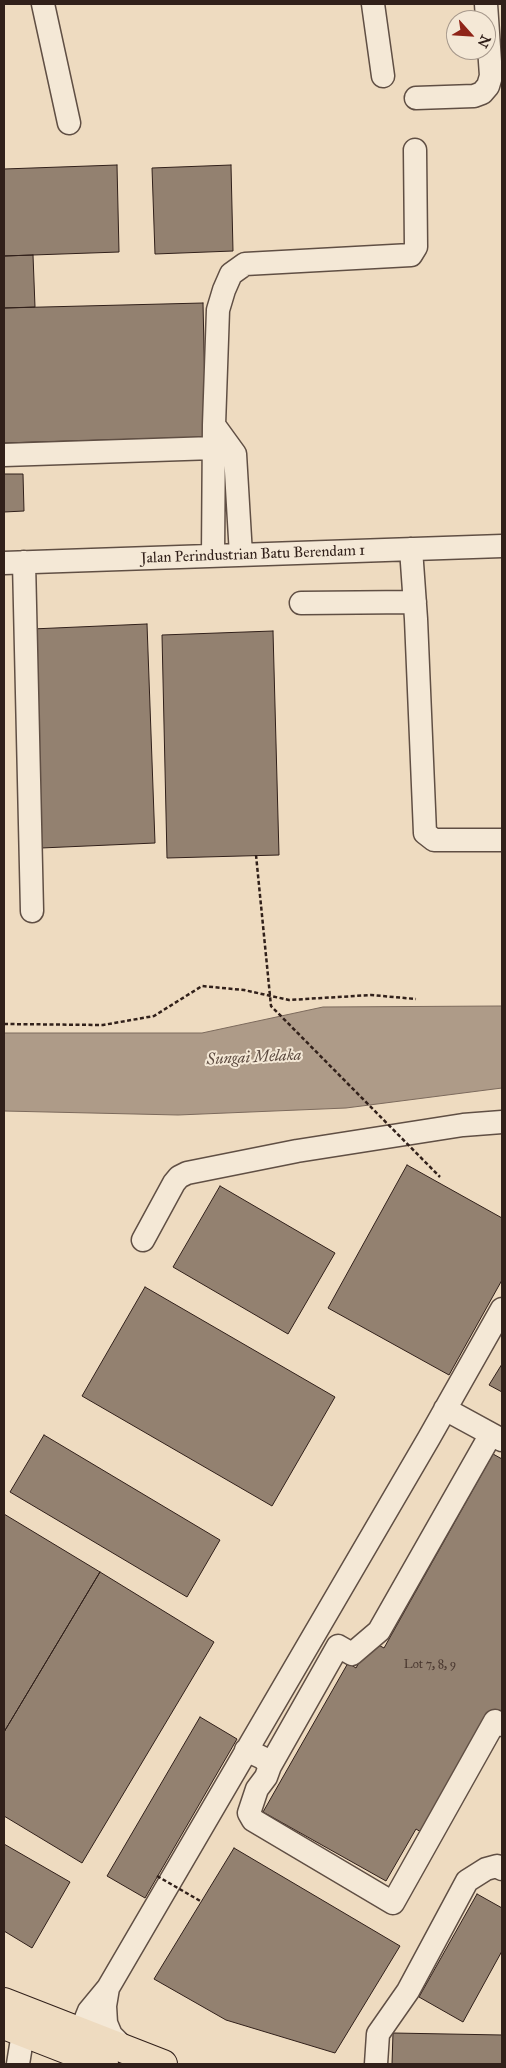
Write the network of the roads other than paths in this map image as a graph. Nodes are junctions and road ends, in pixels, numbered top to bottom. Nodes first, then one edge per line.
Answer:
1 (43, 4) edge
2 (374, 4) edge
3 (486, 4) edge
4 (383, 76) dead end
5 (416, 98) dead end
6 (69, 123) dead end
7 (415, 150) dead end
8 (214, 425) junction
9 (214, 448) junction
10 (4, 455) edge
11 (502, 546) edge
12 (411, 549) junction
13 (241, 555) junction
14 (213, 556) junction
15 (14, 563) edge
16 (415, 602) junction
17 (301, 603) dead end
18 (502, 840) edge
19 (32, 911) dead end
20 (502, 1122) edge
21 (142, 1240) dead end
22 (502, 1309) edge
23 (445, 1409) junction
24 (496, 1437) edge
25 (502, 1725) edge
26 (246, 1750) junction
27 (270, 1766) junction
28 (502, 1869) edge
29 (108, 1988) junction
30 (4, 2002) edge
31 (13, 2029) edge
32 (76, 2042) junction
33 (128, 2051) junction
34 (18, 2064) edge
35 (104, 2064) edge
36 (164, 2064) edge
37 (376, 2064) edge

1 - 6 street
2 - 4 street
3 - 5 street
7 - 8 street
8 - 9 street
8 - 13 street
9 - 10 street
9 - 14 street
11 - 12 street, Jalan Perindustrian Batu Berendam 1
12 - 13 street, Jalan Perindustrian Batu Berendam 1
12 - 16 street
13 - 14 street, Jalan Perindustrian Batu Berendam 1
14 - 15 street, Jalan Perindustrian Batu Berendam 1
15 - 19 street
16 - 17 street
16 - 18 street
20 - 21 street
22 - 23 street
23 - 24 street
23 - 26 street
24 - 27 street
25 - 27 street
26 - 27 street
26 - 29 street
28 - 37 street
29 - 32 street
29 - 33 street
30 - 32 main road
31 - 32 main road
31 - 34 street
32 - 33 main road
32 - 35 main road
33 - 36 main road

